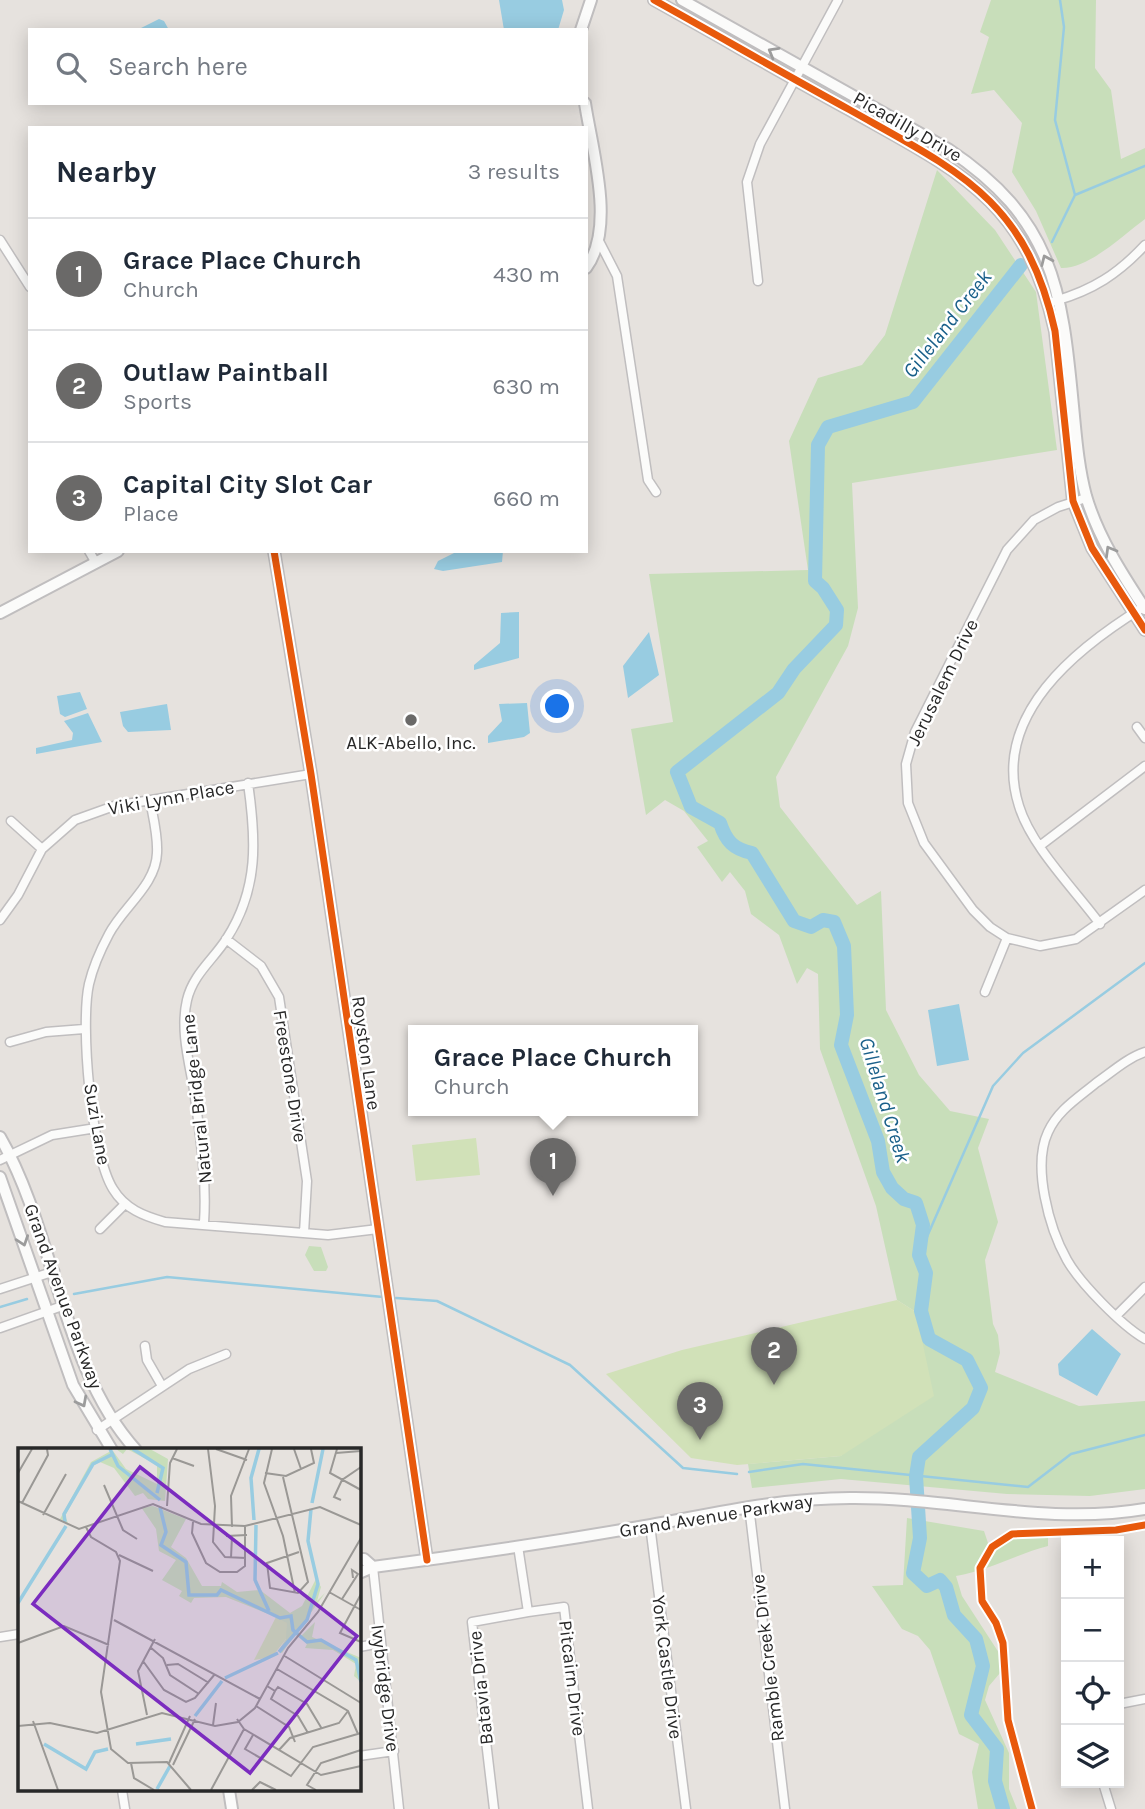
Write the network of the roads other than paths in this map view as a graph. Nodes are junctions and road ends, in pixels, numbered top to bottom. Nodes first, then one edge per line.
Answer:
1 (591, 0) edge
2 (654, 0) edge
3 (682, 0) edge
4 (838, 0) edge
5 (582, 28) edge
6 (801, 68) junction
7 (795, 79) junction
8 (585, 105) edge
9 (0, 240) edge
10 (599, 241) junction
11 (1145, 245) edge
12 (588, 264) edge
13 (758, 281) dead end
14 (28, 284) edge
15 (1061, 299) junction
16 (1049, 302) junction
17 (656, 492) dead end
18 (1086, 498) junction
19 (1073, 501) junction
20 (90, 553) edge
21 (114, 553) edge
22 (274, 553) edge
23 (96, 563) junction
24 (1142, 609) edge
25 (0, 613) edge
26 (1145, 631) edge
27 (1137, 727) dead end
28 (1145, 738) edge
29 (1145, 766) edge
30 (311, 774) junction
31 (248, 783) junction
32 (150, 800) junction
33 (11, 821) dead end
34 (1041, 845) junction
35 (42, 849) junction
36 (1145, 890) edge
37 (0, 920) edge
38 (1100, 924) junction
39 (1007, 938) junction
40 (226, 939) junction
41 (985, 992) dead end
42 (85, 1030) junction
43 (10, 1042) dead end
44 (1145, 1052) edge
45 (96, 1128) junction
46 (0, 1137) edge
47 (5, 1157) edge
48 (0, 1177) edge
49 (125, 1204) junction
50 (204, 1223) junction
51 (100, 1229) dead end
52 (378, 1229) junction
53 (304, 1233) junction
54 (55, 1271) junction
55 (36, 1277) junction
56 (1145, 1287) edge
57 (0, 1289) edge
58 (65, 1304) junction
59 (47, 1311) junction
60 (1117, 1315) junction
61 (0, 1328) edge
62 (1145, 1339) edge
63 (145, 1346) dead end
64 (226, 1354) dead end
65 (162, 1386) junction
66 (113, 1418) junction
67 (97, 1430) junction
68 (110, 1448) edge
69 (135, 1448) edge
70 (749, 1506) junction
71 (1145, 1509) edge
72 (650, 1525) junction
73 (518, 1546) junction
74 (360, 1559) edge
75 (427, 1560) junction
76 (373, 1567) junction
77 (360, 1573) edge
78 (528, 1612) junction
79 (18, 1634) edge
80 (0, 1637) edge
81 (381, 1643) junction
82 (360, 1647) edge
83 (1145, 1699) edge
84 (1124, 1703) edge
85 (394, 1751) junction
86 (360, 1756) edge
87 (1105, 1788) edge
88 (399, 1809) edge
89 (494, 1809) edge
90 (588, 1809) edge
91 (686, 1809) edge
92 (785, 1809) edge
93 (1111, 1809) edge

1 - 5 street
2 - 7 street, Picadilly Drive
6 -> 3 street, Picadilly Drive
4 - 6 street
6 - 7 street
15 -> 6 street, Picadilly Drive
7 - 13 street
7 - 16 street, Picadilly Drive
8 - 10 street
9 - 14 street
10 - 12 street
10 - 17 street
11 - 15 street
15 - 16 street
15 - 18 street, Picadilly Drive
16 - 19 street, Picadilly Drive
18 - 19 street, Jerusalem Drive
24 -> 18 street, Picadilly Drive
19 - 24 street, Picadilly Drive
19 - 39 street, Jerusalem Drive
20 - 23 street
21 - 23 street
22 - 30 street, Royston Lane
23 - 25 street
24 - 26 street, Picadilly Drive
24 - 34 street
27 - 28 street
29 - 34 street
30 - 31 street, Viki Lynn Place
30 - 52 street, Royston Lane
31 - 32 street, Viki Lynn Place
31 - 40 street, Natural Bridge Lane
32 - 35 street, Viki Lynn Place
32 - 42 street, Suzi Lane
33 - 35 street
34 - 38 street
35 - 37 street, Viki Lynn Place
36 - 38 street, Jerusalem Drive
38 - 39 street, Jerusalem Drive
39 - 41 street
40 - 50 street, Natural Bridge Lane
40 - 53 street, Freestone Drive
42 - 43 street
42 - 45 street, Suzi Lane
44 - 60 street
45 - 47 street
45 - 49 street, Suzi Lane
46 - 47 street, Grand Avenue Parkway
47 - 54 street, Grand Avenue Parkway
48 -> 55 street, Grand Avenue Parkway
49 - 50 street
49 - 51 street
50 - 53 street
52 - 53 street
52 - 75 street, Royston Lane
54 - 55 street
54 - 58 street, Grand Avenue Parkway
55 - 57 street
55 - 59 street, Grand Avenue Parkway
56 - 60 street
58 - 59 street
58 - 66 street, Grand Avenue Parkway
59 - 61 street
59 -> 67 street, Grand Avenue Parkway
60 - 62 street
63 - 65 street
64 - 65 street
65 - 66 street
66 - 67 street
66 - 69 street, Grand Avenue Parkway
67 - 68 street, Grand Avenue Parkway
70 - 71 street, Grand Avenue Parkway
70 - 72 street, Grand Avenue Parkway
70 - 92 street, Ramble Creek Drive
72 - 73 street, Grand Avenue Parkway
72 - 91 street, York Castle Drive
73 - 75 street, Grand Avenue Parkway
73 - 78 street, Pitcairn Drive
74 - 76 street
75 - 76 street, Grand Avenue Parkway
76 - 77 street, Grand Avenue Parkway
76 - 81 street, Ivybridge Drive
78 - 89 street, Batavia Drive
78 - 90 street, Pitcairn Drive
79 - 80 street
81 - 82 street
81 - 85 street, Ivybridge Drive
83 - 84 street
85 - 86 street
85 - 88 street, Ivybridge Drive
87 - 93 street

